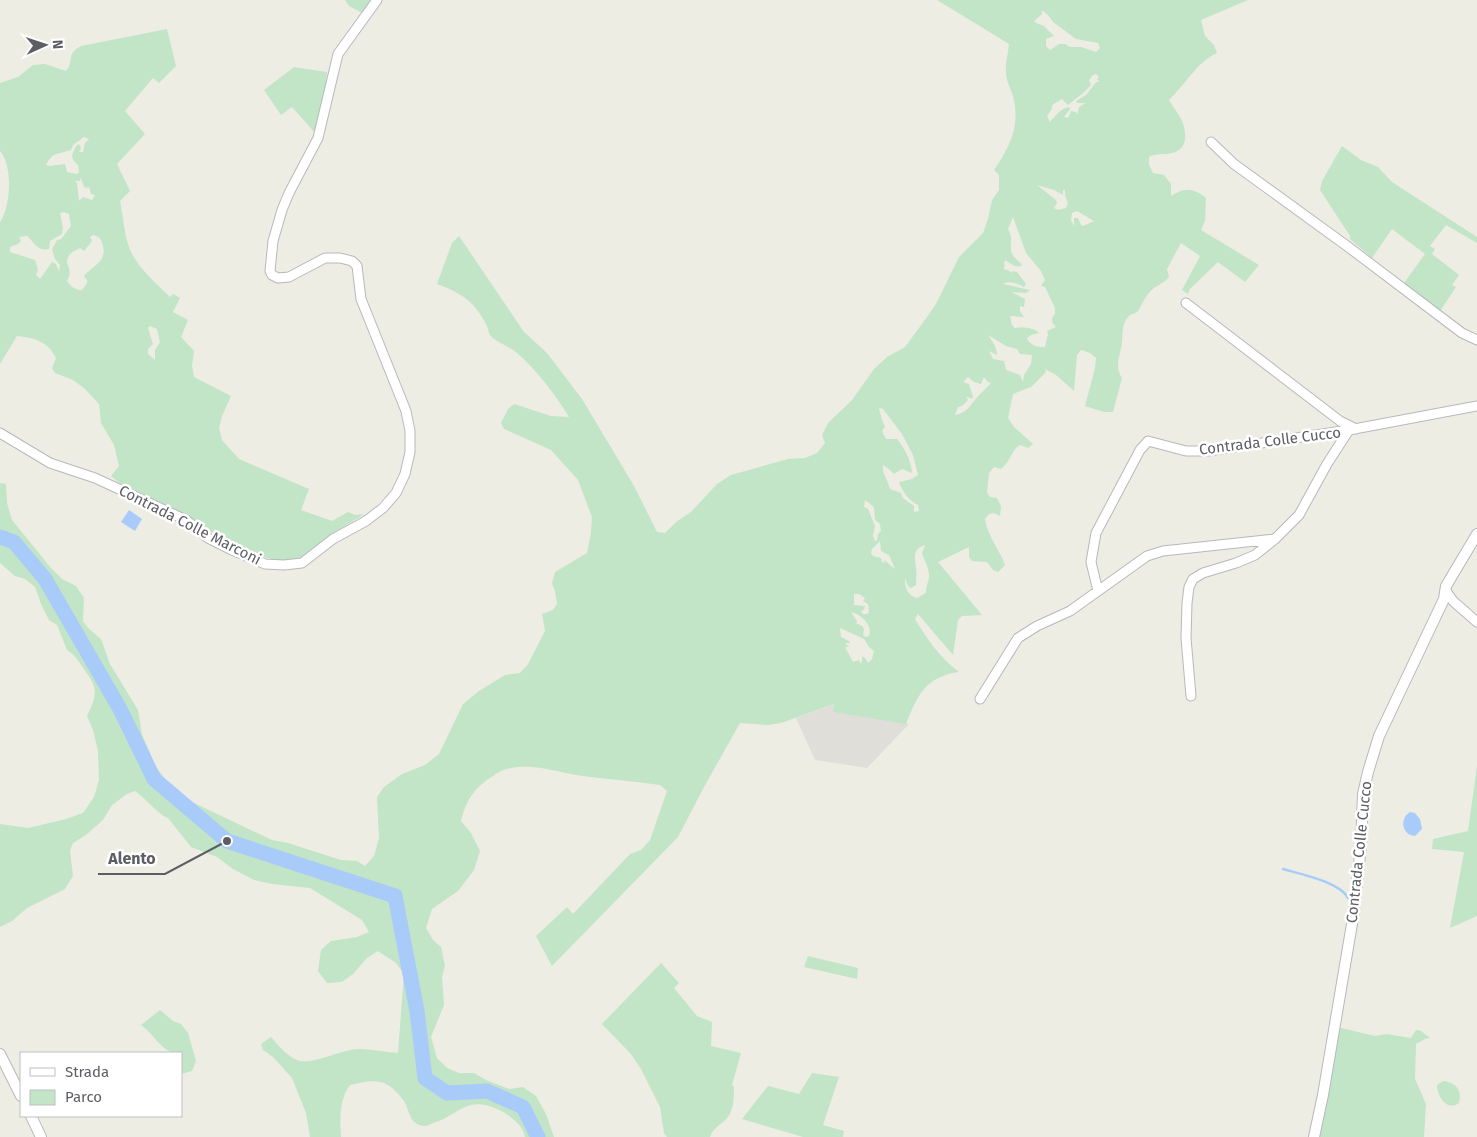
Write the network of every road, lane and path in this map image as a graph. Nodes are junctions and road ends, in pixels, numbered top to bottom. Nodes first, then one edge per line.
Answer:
1 (377, 0) edge
2 (1211, 142) dead end
3 (1186, 304) dead end
4 (1477, 340) edge
5 (1477, 406) edge
6 (1353, 430) junction
7 (0, 433) edge
8 (1477, 534) edge
9 (1275, 539) junction
10 (1098, 591) junction
11 (1446, 591) junction
12 (1477, 622) edge
13 (1191, 696) dead end
14 (980, 699) dead end
15 (0, 1054) edge
16 (20, 1094) edge
17 (31, 1117) edge
18 (41, 1137) edge
19 (1314, 1137) edge

1 - 7 street, Contrada Colle Marconi
2 - 4 street
3 - 6 street, Contrada Colle Cucco
5 - 6 street, Contrada Colle Cucco
6 - 9 street, Contrada Colle Cucco
6 - 10 street, Contrada Colle Cucco
8 - 11 street, Contrada Colle Cucco
9 - 10 street
9 - 13 street, Contrada Colle Cucco
10 - 14 street
11 - 12 street
11 - 19 street, Contrada Colle Cucco
15 - 16 street
17 - 18 street

